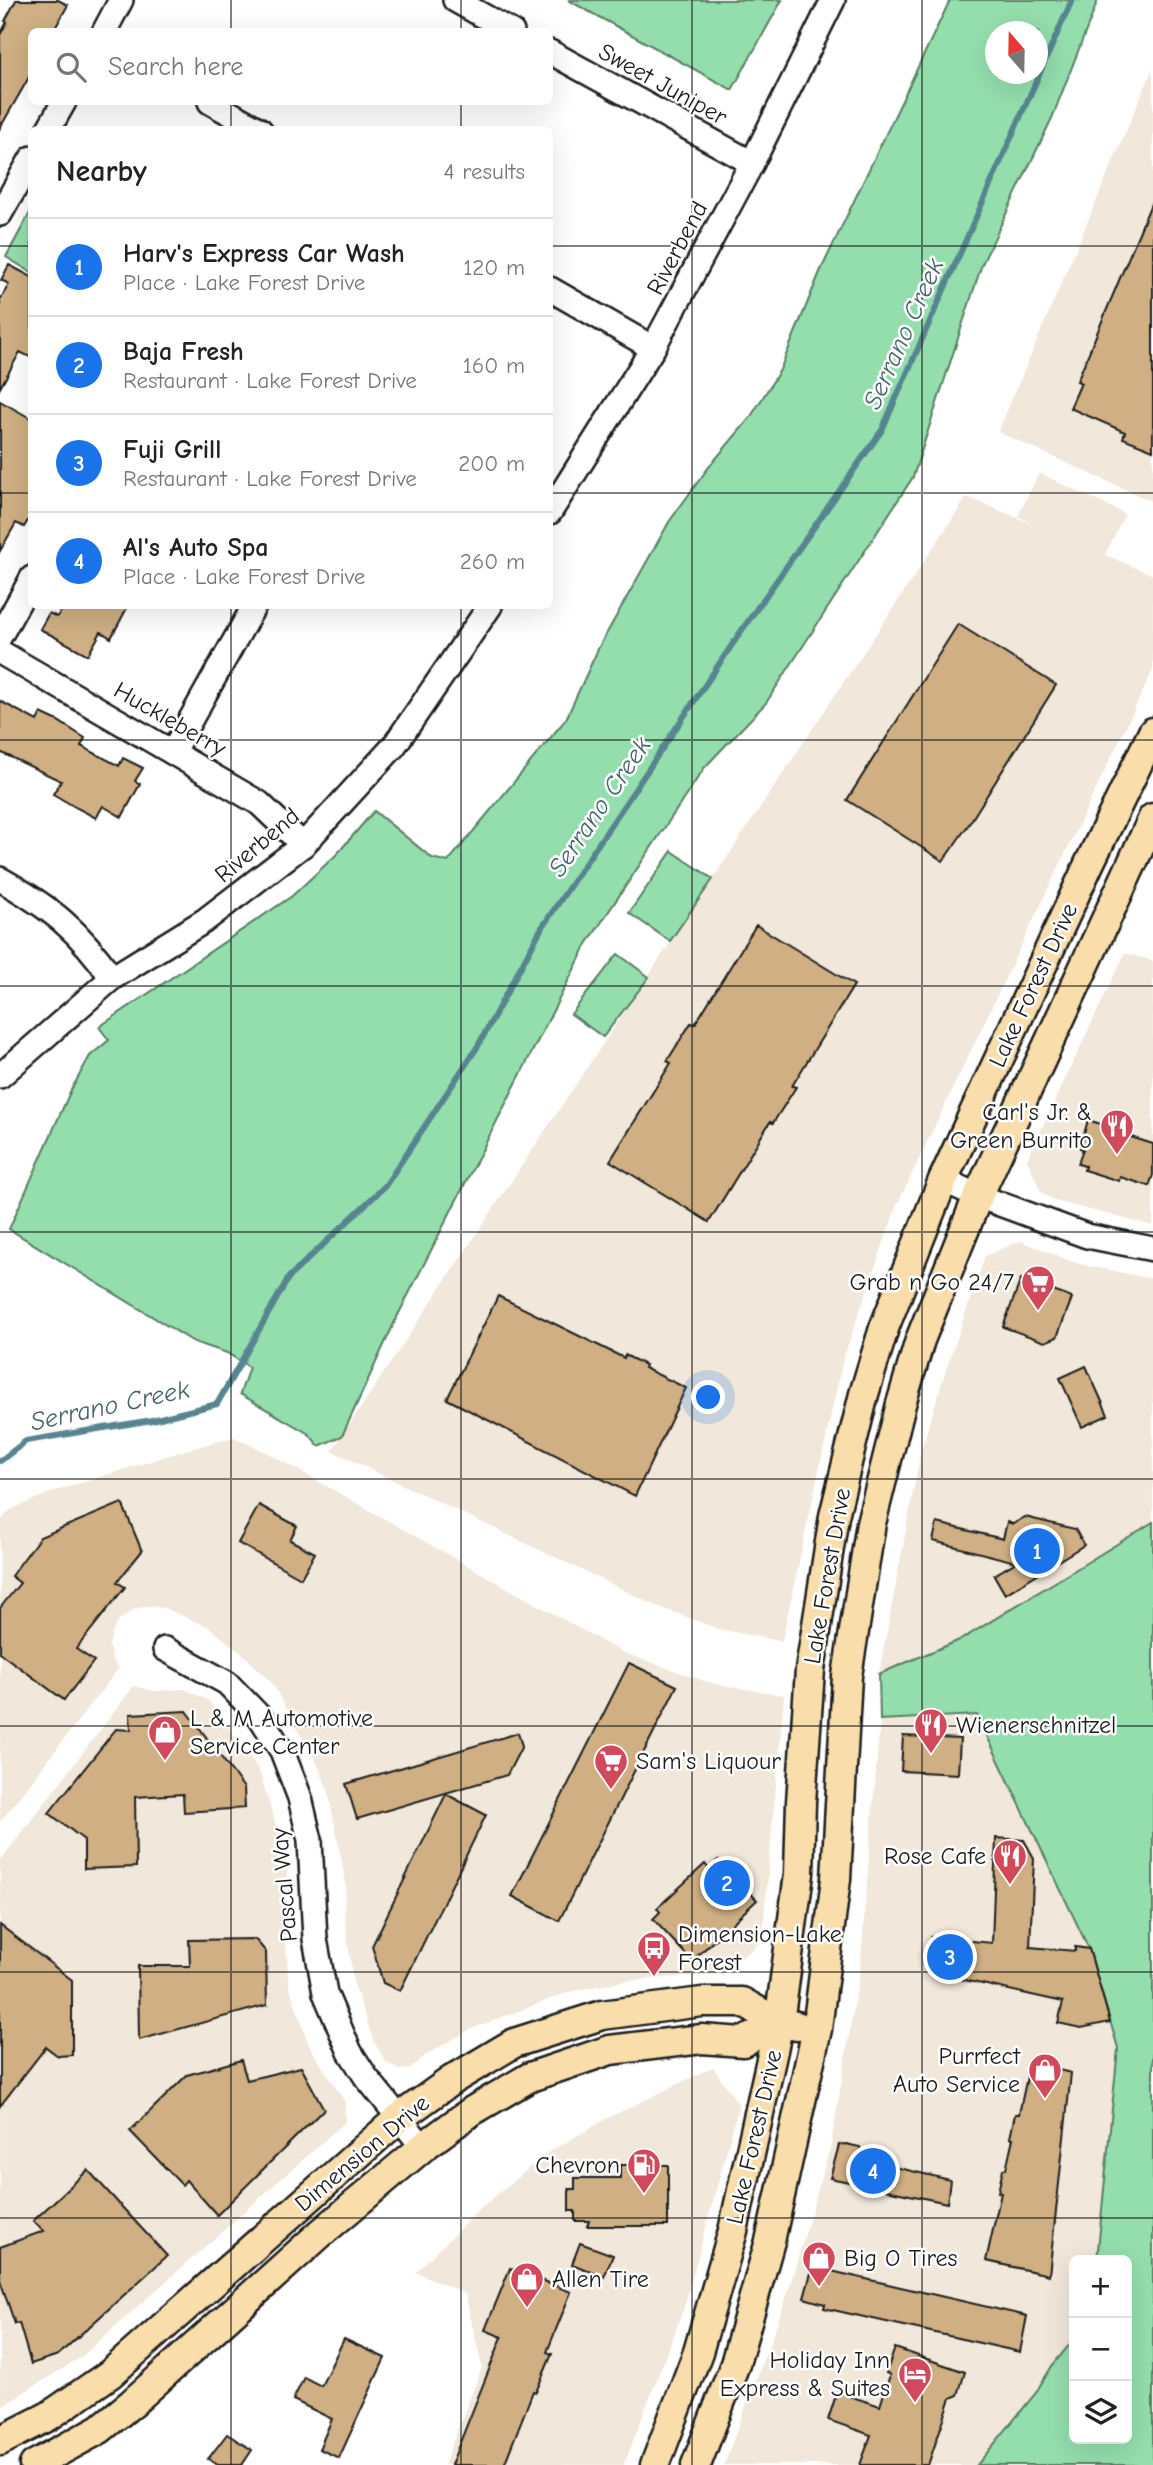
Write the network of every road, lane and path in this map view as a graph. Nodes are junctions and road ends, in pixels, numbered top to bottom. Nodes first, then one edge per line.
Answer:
1 (121, 0) edge
2 (455, 0) edge
3 (833, 0) edge
4 (106, 28) edge
5 (506, 28) edge
6 (553, 54) edge
7 (62, 105) edge
8 (215, 105) edge
9 (50, 126) edge
10 (253, 126) edge
11 (28, 162) edge
12 (752, 163) junction
13 (8, 182) edge
14 (0, 214) edge
15 (553, 291) edge
16 (653, 348) junction
17 (553, 507) edge
18 (28, 585) edge
19 (252, 609) edge
20 (488, 609) edge
21 (0, 636) edge
22 (0, 652) edge
23 (1153, 732) edge
24 (173, 751) junction
25 (1153, 818) edge
26 (303, 845) junction
27 (0, 879) edge
28 (112, 978) junction
29 (3, 1074) edge
30 (943, 1180) junction
31 (978, 1196) junction
32 (1153, 1249) edge
33 (165, 1649) dead end
34 (779, 2023) junction
35 (817, 2029) junction
36 (399, 2118) junction
37 (422, 2147) junction
38 (0, 2441) edge
39 (34, 2465) edge
40 (655, 2465) edge
41 (696, 2465) edge

1 - 4 street
2 - 5 street
3 - 12 street, Riverbend
6 - 12 street, Sweet Juniper
7 - 9 street
8 - 10 street
11 - 13 street
12 - 16 street, Riverbend
13 - 14 street
15 - 16 street
16 - 17 street, Riverbend
18 - 21 street
19 - 24 street
20 - 26 street, Riverbend
22 - 24 street, Huckleberry
23 - 30 main road, Lake Forest Drive
24 - 26 street, Huckleberry
25 - 31 main road, Lake Forest Drive
26 - 28 street, Riverbend
27 - 28 street
28 - 29 street, Riverbend
30 - 31 street
30 - 34 main road, Lake Forest Drive
31 - 32 street
31 - 35 main road, Lake Forest Drive
33 - 36 street, Pascal Way
34 - 35 main road, Dimension Drive
34 - 36 main road, Dimension Drive
34 - 37 main road, Dimension Drive
34 - 40 main road, Lake Forest Drive
35 - 41 main road, Lake Forest Drive
36 - 37 street, Pascal Way
36 - 38 main road, Dimension Drive
37 - 39 main road, Dimension Drive

